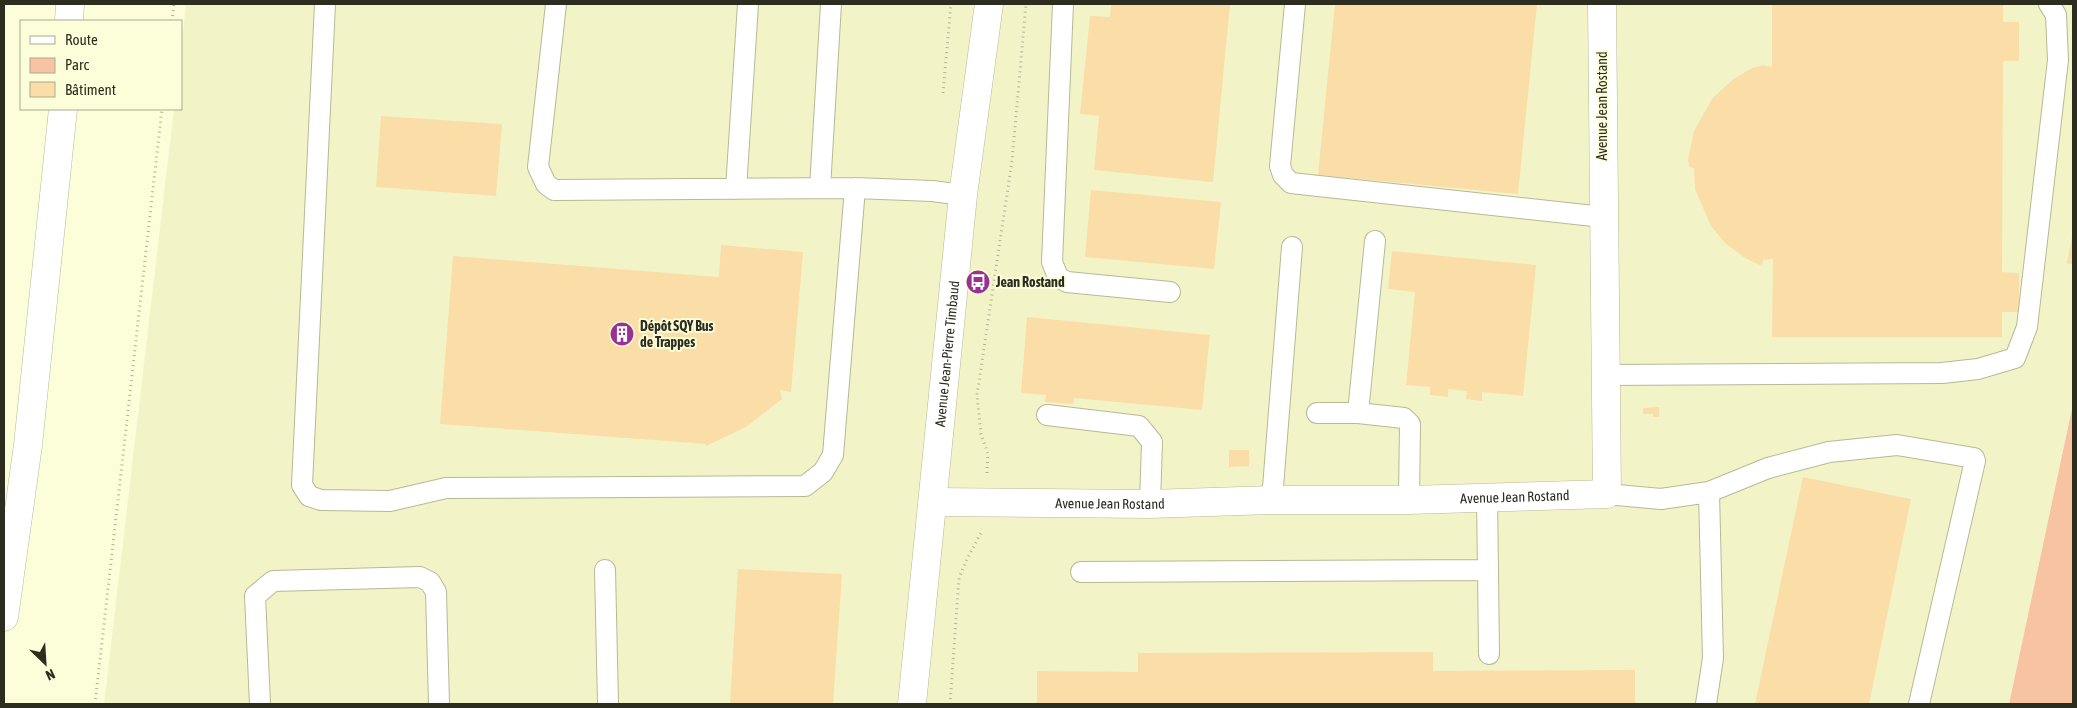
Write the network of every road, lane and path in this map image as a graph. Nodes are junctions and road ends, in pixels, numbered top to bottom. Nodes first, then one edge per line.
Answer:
1 (70, 4) edge
2 (174, 4) edge
3 (325, 4) edge
4 (556, 4) edge
5 (748, 4) edge
6 (831, 4) edge
7 (951, 4) edge
8 (988, 4) edge
9 (1026, 4) edge
10 (1063, 4) edge
11 (1295, 4) edge
12 (1602, 4) edge
13 (2049, 4) edge
14 (68, 20) edge
15 (172, 20) edge
16 (943, 98) dead end
17 (63, 110) edge
18 (162, 110) edge
19 (820, 188) junction
20 (855, 188) junction
21 (736, 189) junction
22 (963, 196) junction
23 (1603, 217) junction
24 (1375, 241) dead end
25 (1292, 247) dead end
26 (1170, 292) dead end
27 (1604, 376) junction
28 (1317, 413) dead end
29 (1358, 413) junction
30 (1047, 415) dead end
31 (988, 470) dead end
32 (1709, 492) junction
33 (1606, 494) junction
34 (1487, 498) junction
35 (1272, 500) junction
36 (1409, 500) junction
37 (934, 502) junction
38 (1150, 504) junction
39 (984, 528) dead end
40 (605, 570) dead end
41 (1488, 570) junction
42 (1081, 572) dead end
43 (4, 617) edge
44 (1489, 654) dead end
45 (95, 704) edge
46 (260, 704) edge
47 (439, 704) edge
48 (608, 704) edge
49 (912, 704) edge
50 (950, 704) edge
51 (1706, 704) edge
52 (1919, 704) edge

1 - 14 street
2 - 15 path
3 - 20 lane
4 - 21 lane
5 - 21 lane
6 - 19 lane
7 - 16 path
8 - 22 street, Avenue Jean-Pierre Timbaud
9 - 31 path
10 - 26 lane
11 - 23 lane
12 - 23 street, Avenue Jean Rostand
13 - 27 lane
17 - 43 street
18 - 45 path
19 - 20 lane
19 - 21 lane
20 - 22 lane
22 - 37 street, Avenue Jean-Pierre Timbaud
23 - 27 street, Avenue Jean Rostand
24 - 29 lane
25 - 35 lane
27 - 33 street, Avenue Jean Rostand
28 - 29 lane
29 - 36 lane
30 - 38 lane
32 - 33 lane
32 - 51 lane
32 - 52 lane
33 - 34 street, Avenue Jean Rostand
34 - 36 street, Avenue Jean Rostand
34 - 41 lane
35 - 36 street, Avenue Jean Rostand
35 - 38 street, Avenue Jean Rostand
37 - 38 street, Avenue Jean Rostand
37 - 49 street, Avenue Jean-Pierre Timbaud
39 - 50 path
40 - 48 lane
41 - 42 lane
41 - 44 lane
46 - 47 lane

